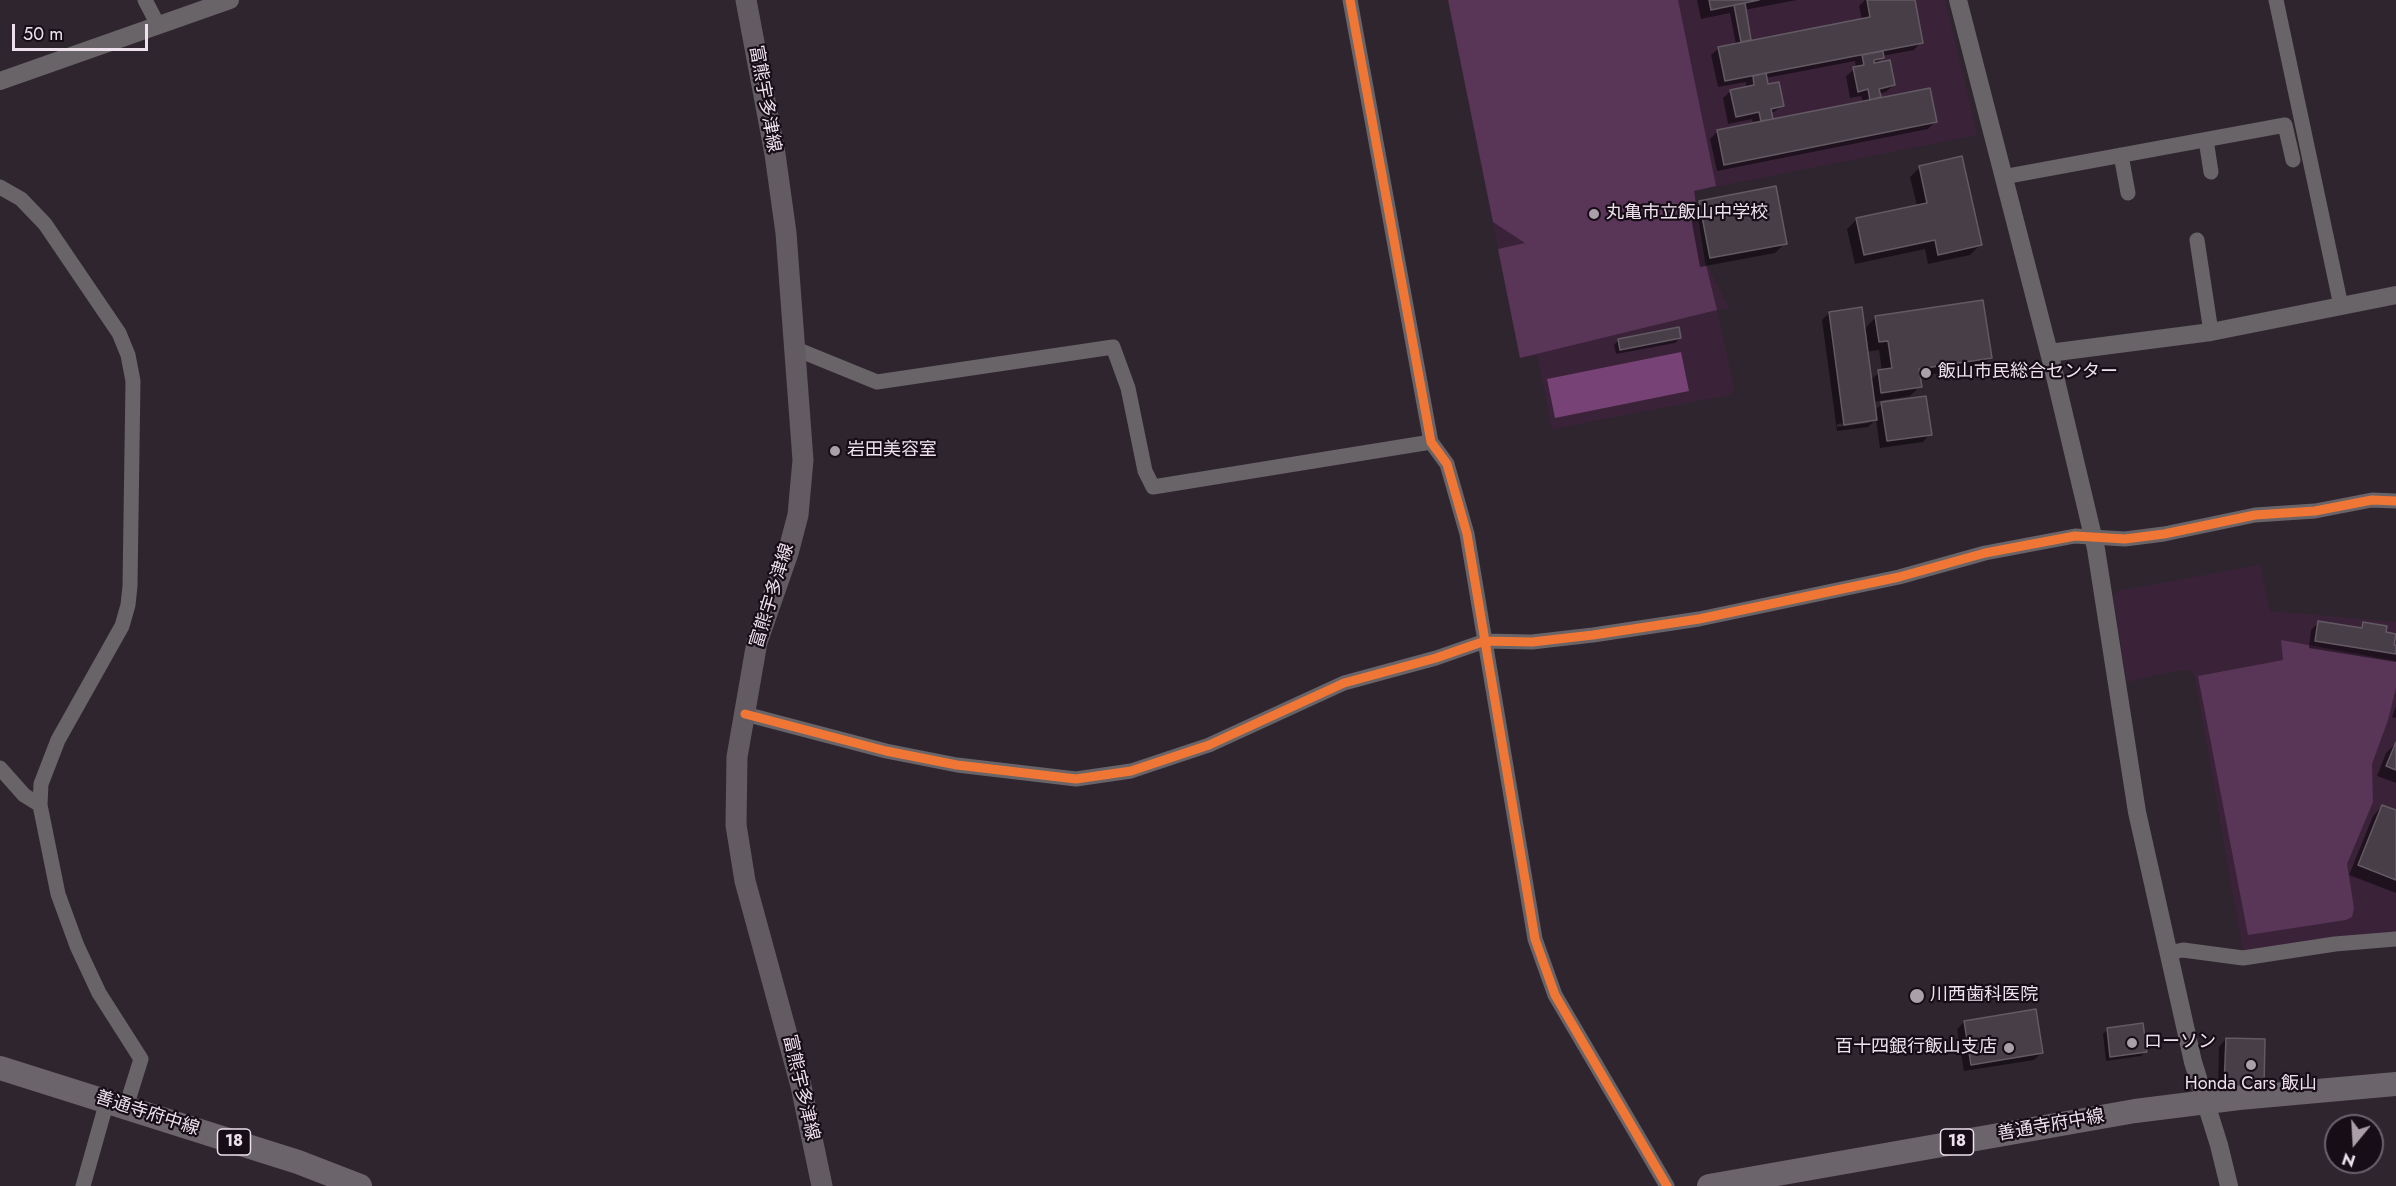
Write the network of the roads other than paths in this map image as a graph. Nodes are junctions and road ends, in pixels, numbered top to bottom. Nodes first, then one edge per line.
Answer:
1 (145, 0) edge
2 (230, 0) edge
3 (746, 0) edge
4 (1350, 0) edge
5 (1958, 0) edge
6 (2276, 0) edge
7 (199, 5) edge
8 (158, 24) junction
9 (0, 81) edge
10 (2206, 140) junction
11 (2121, 155) junction
12 (2293, 160) dead end
13 (2211, 172) dead end
14 (2003, 177) junction
15 (0, 187) edge
16 (2127, 193) dead end
17 (2197, 240) dead end
18 (2396, 295) edge
19 (2342, 306) junction
20 (2211, 332) junction
21 (796, 349) junction
22 (2049, 353) junction
23 (1431, 442) junction
24 (2396, 501) edge
25 (2093, 536) junction
26 (1485, 641) junction
27 (745, 714) junction
28 (0, 768) edge
29 (40, 805) junction
30 (2396, 939) edge
31 (2168, 953) junction
32 (0, 1068) edge
33 (2396, 1084) edge
34 (2205, 1102) junction
35 (116, 1104) junction
36 (1790, 1179) edge
37 (83, 1186) edge
38 (360, 1186) edge
39 (822, 1186) edge
40 (1667, 1186) edge
41 (1709, 1186) edge
42 (2229, 1186) edge

1 - 8 street
2 - 7 street
3 - 21 main road, 富熊宇多津線
4 - 23 street
5 - 14 street
6 - 19 street
7 - 8 street
8 - 9 street
10 - 11 street
10 - 12 street
10 - 13 street
11 - 14 street
11 - 16 street
14 - 22 street
15 - 29 street
17 - 20 street
18 - 19 street
19 - 20 street
20 - 22 street
21 - 23 street
21 - 27 main road, 富熊宇多津線
22 - 25 street
23 - 26 street
24 - 25 street
25 - 26 street
25 - 31 street
26 - 27 street
26 - 40 street
27 - 39 main road, 富熊宇多津線
28 - 29 street
29 - 35 street
30 - 31 street
31 - 34 street
32 - 35 main road, 善通寺府中線 / 18
33 - 34 main road, 善通寺府中線 / 18
34 - 36 main road, 善通寺府中線 / 18
34 - 42 street
35 - 37 street
35 - 38 main road, 善通寺府中線 / 18
36 - 41 main road, 善通寺府中線 / 18

